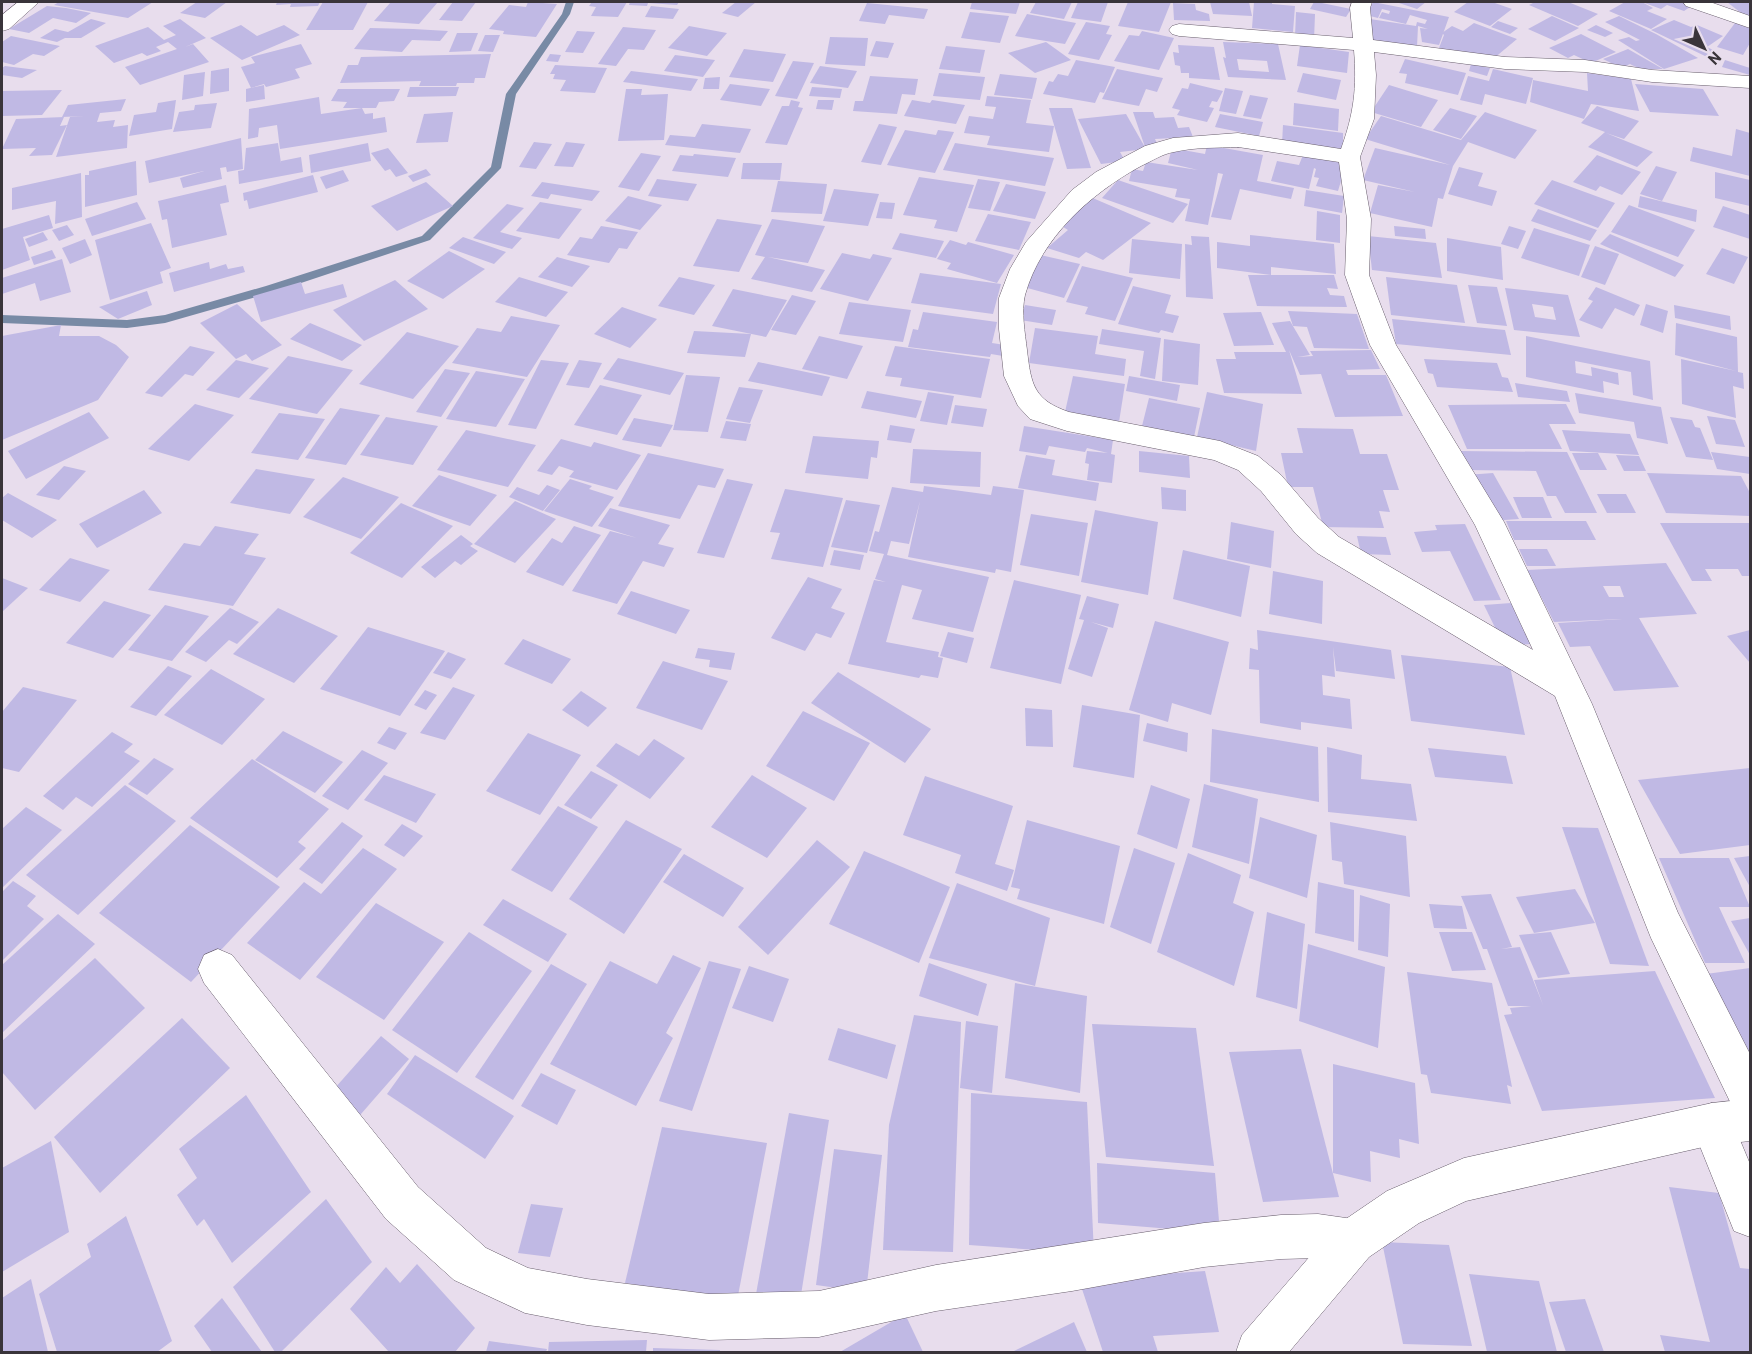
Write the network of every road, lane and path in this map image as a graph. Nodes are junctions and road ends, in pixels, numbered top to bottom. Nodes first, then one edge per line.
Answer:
1 (29, 2) edge
2 (1362, 2) edge
3 (1693, 2) edge
4 (1750, 22) edge
5 (2, 25) edge
6 (1179, 30) dead end
7 (1365, 45) junction
8 (1750, 82) edge
9 (1349, 157) junction
10 (1566, 686) junction
11 (218, 969) dead end
12 (1750, 1097) edge
13 (1731, 1122) edge
14 (1750, 1215) edge
15 (1353, 1241) junction
16 (1258, 1353) edge

1 - 5 street
2 - 7 street
3 - 4 street
6 - 7 street
7 - 8 street
7 - 9 street
9 - 10 street
9 - 10 street
10 - 12 street
11 - 15 street
13 - 14 street
13 - 15 street
15 - 16 street

